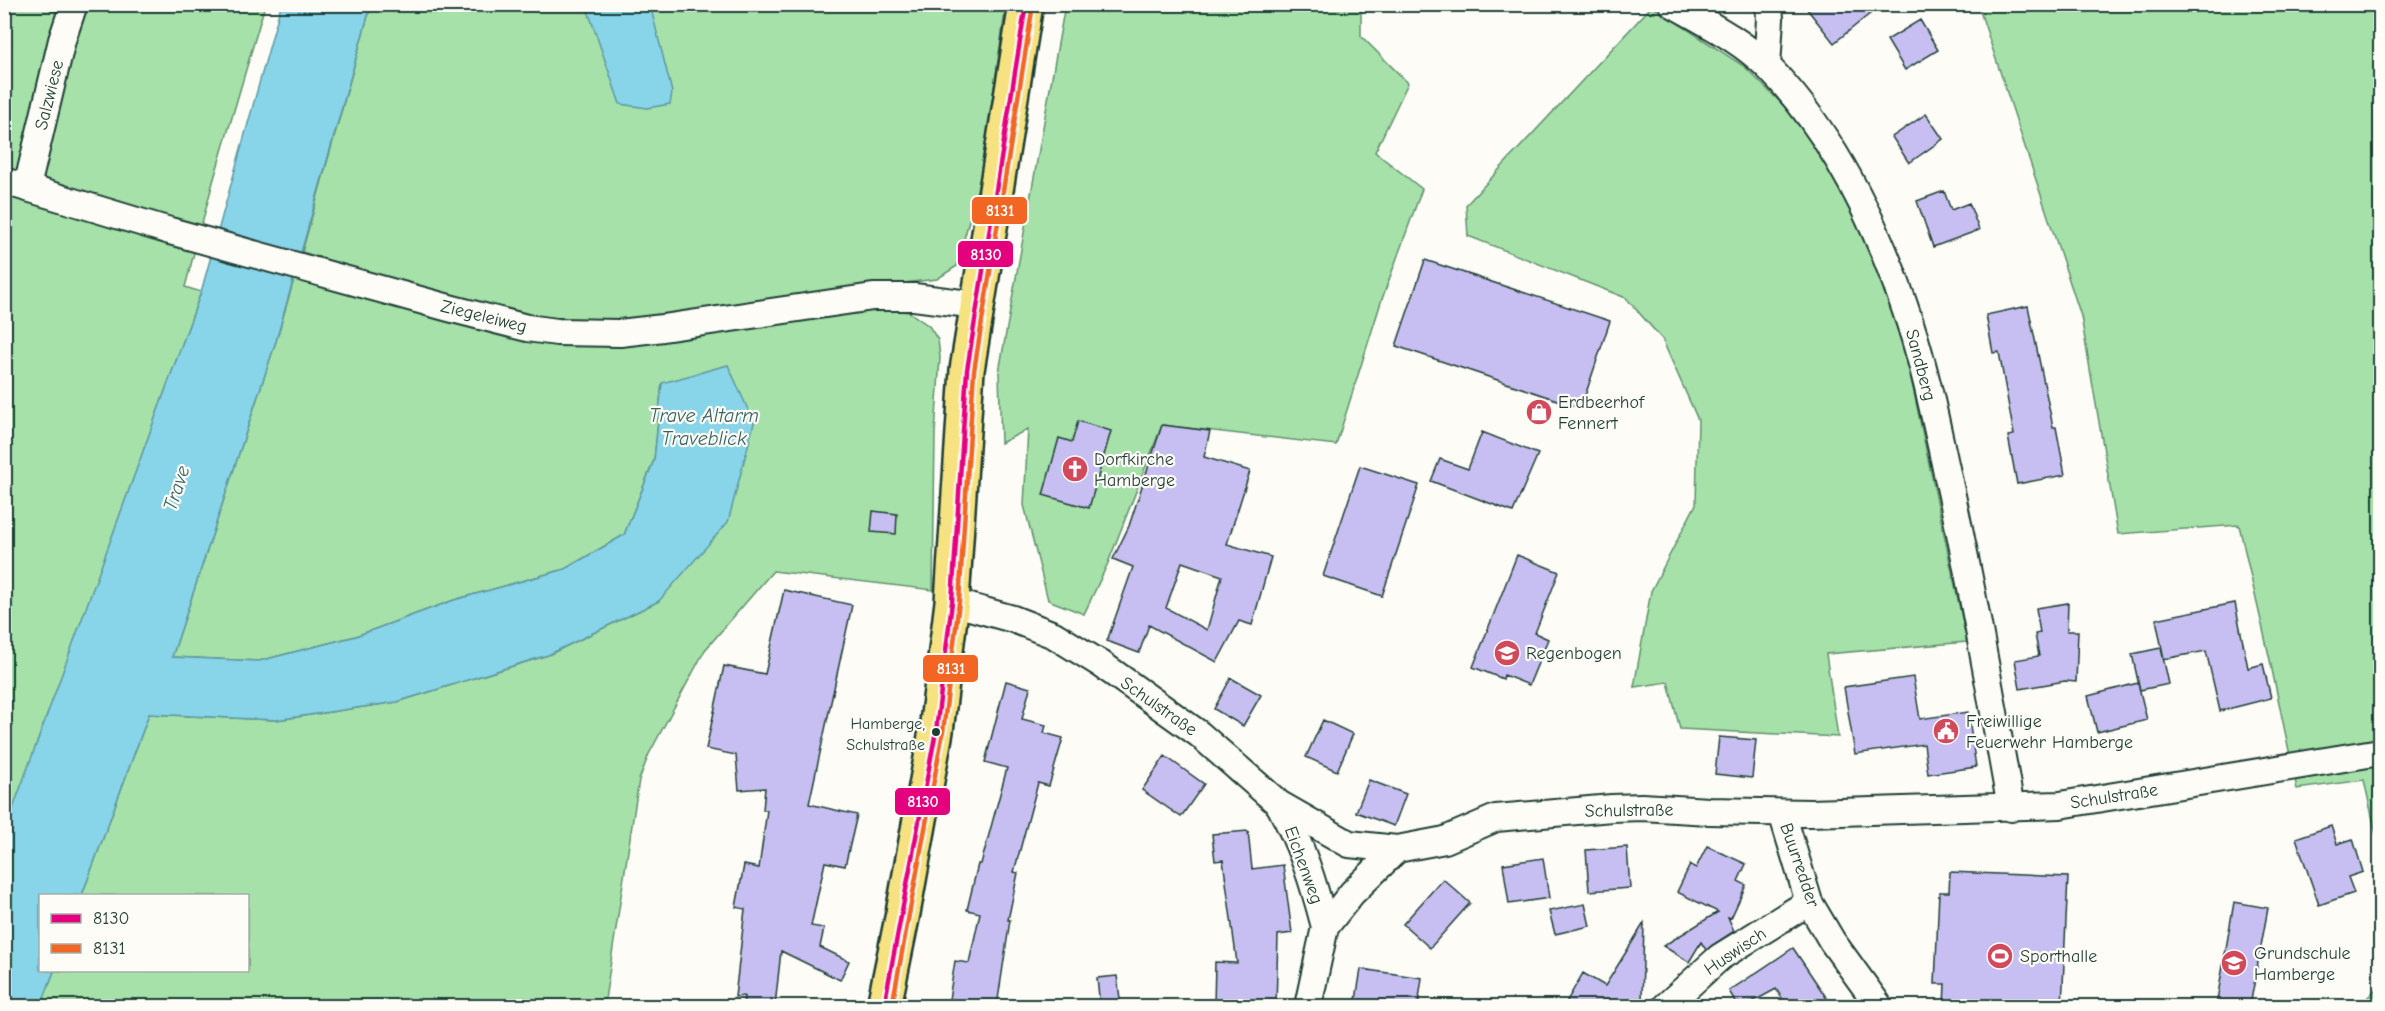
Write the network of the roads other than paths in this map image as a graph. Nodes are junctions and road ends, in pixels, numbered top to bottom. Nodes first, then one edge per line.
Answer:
1 (74, 4) edge
2 (1026, 4) edge
3 (1673, 4) edge
4 (1768, 4) edge
5 (1767, 66) junction
6 (16, 184) edge
7 (977, 305) junction
8 (952, 602) junction
9 (2380, 752) edge
10 (1278, 804) junction
11 (2011, 808) junction
12 (1782, 813) junction
13 (1397, 849) junction
14 (1809, 902) junction
15 (1325, 927) junction
16 (884, 1006) edge
17 (1308, 1006) edge
18 (1666, 1006) edge
19 (1879, 1006) edge

1 - 6 street, Salzwiese
2 - 7 main road
3 - 5 street, Sandberg
4 - 5 street
5 - 11 street, Sandberg
6 - 7 street, Ziegeleiweg
7 - 8 main road
8 - 10 street, Schulstraße
8 - 16 main road
9 - 11 street, Schulstraße
10 - 13 street, Schulstraße
10 - 15 street, Eichenweg
11 - 12 street, Schulstraße
12 - 13 street, Schulstraße
12 - 14 street, Buurredder
13 - 15 street, Eichenweg
14 - 18 street, Huswisch
14 - 19 street, Buurredder
15 - 17 street, Eichenweg

